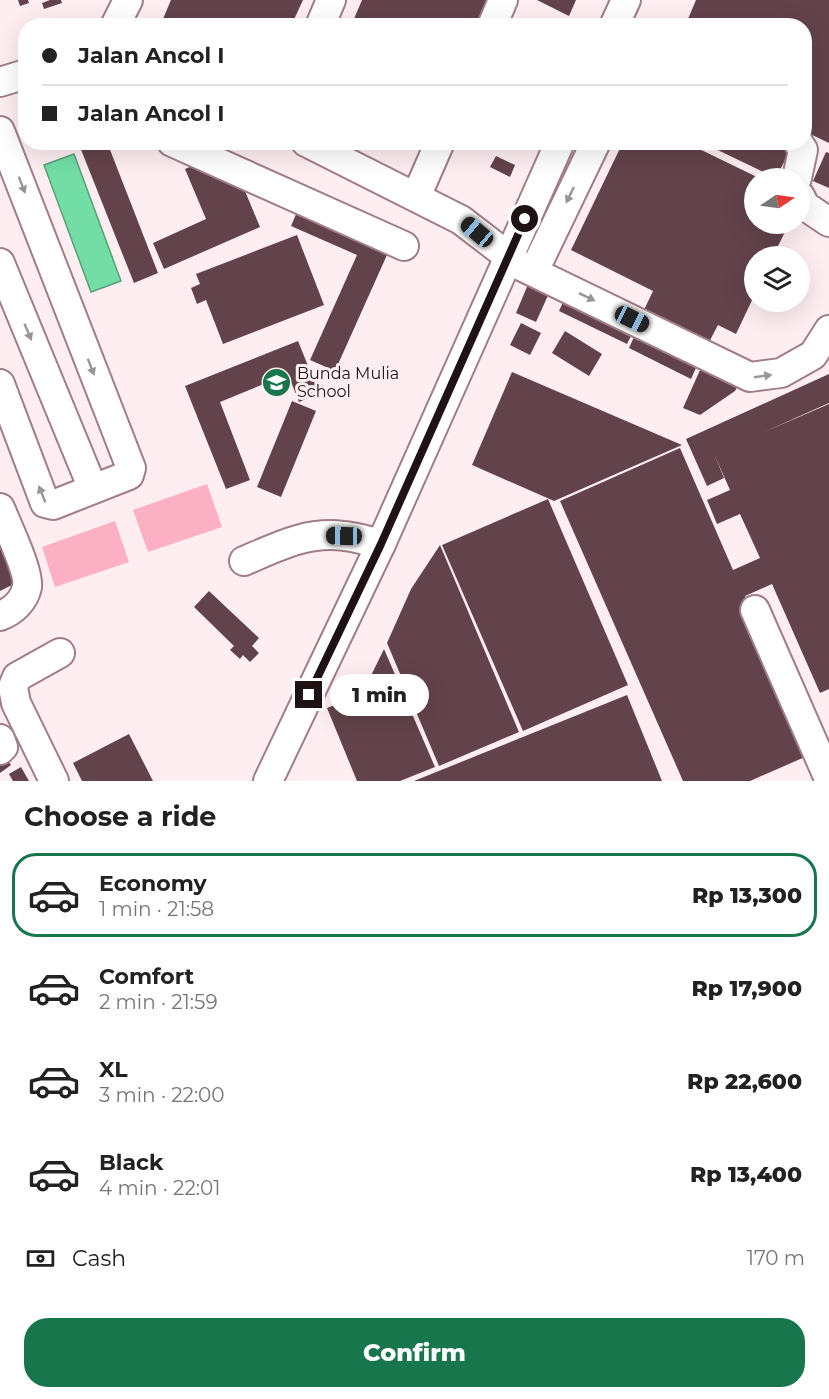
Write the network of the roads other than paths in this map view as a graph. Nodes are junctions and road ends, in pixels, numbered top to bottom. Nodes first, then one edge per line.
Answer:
1 (128, 0) edge
2 (331, 0) edge
3 (503, 0) edge
4 (626, 0) edge
5 (119, 18) edge
6 (323, 18) edge
7 (495, 18) edge
8 (618, 18) edge
9 (18, 77) edge
10 (0, 82) edge
11 (0, 131) edge
12 (190, 150) edge
13 (322, 150) edge
14 (437, 150) edge
15 (556, 150) edge
16 (592, 150) edge
17 (803, 150) edge
18 (12, 153) edge
19 (799, 168) edge
20 (416, 197) junction
21 (810, 210) edge
22 (829, 222) edge
23 (404, 246) dead end
24 (508, 257) junction
25 (0, 263) edge
26 (534, 271) junction
27 (829, 330) edge
28 (0, 384) edge
29 (93, 489) junction
30 (0, 508) edge
31 (381, 544) junction
32 (244, 561) dead end
33 (754, 610) dead end
34 (0, 616) edge
35 (60, 653) dead end
36 (0, 739) edge
37 (0, 750) edge
38 (829, 779) edge
39 (54, 781) edge
40 (268, 781) edge

1 - 5 street
2 - 6 street
3 - 7 street
4 - 8 street
9 - 10 street
11 - 18 street
12 - 23 street
13 - 20 street
14 - 20 street
15 - 24 street
16 -> 26 street
17 - 19 street
18 -> 29 street
20 - 24 street
21 - 22 street
24 - 26 street
24 - 31 street
25 -> 29 street
26 -> 27 street
29 -> 28 street
30 - 34 street
31 - 32 street
31 - 40 street
33 - 38 street
35 - 39 street
36 - 37 street

